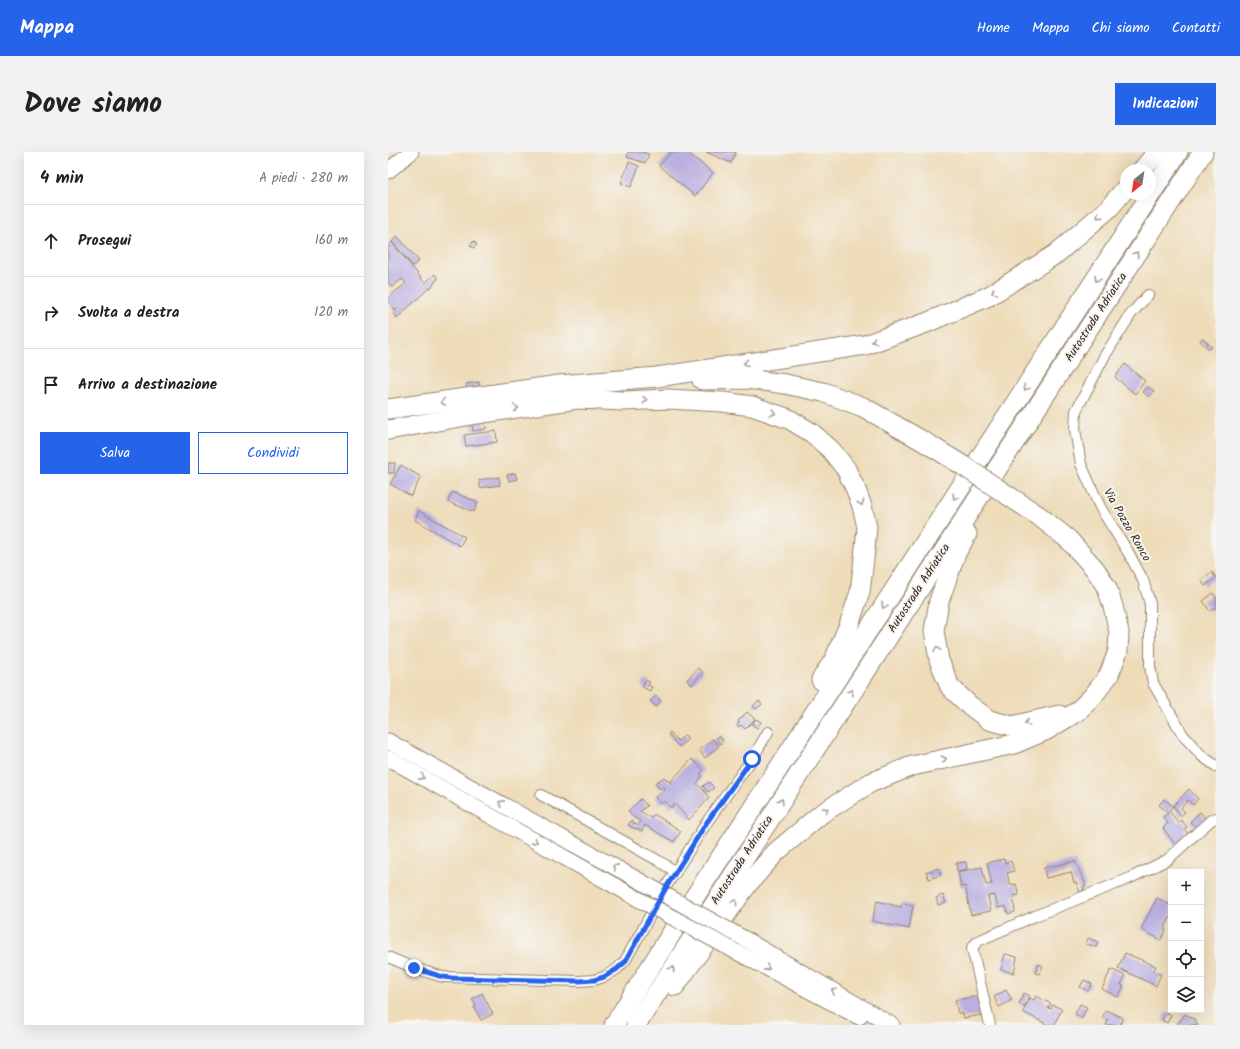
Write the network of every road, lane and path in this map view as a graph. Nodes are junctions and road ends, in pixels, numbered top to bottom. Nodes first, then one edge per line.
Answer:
1 (411, 152) edge
2 (1157, 152) edge
3 (1178, 152) edge
4 (1203, 152) edge
5 (1147, 164) edge
6 (388, 171) edge
7 (1120, 195) edge
8 (1148, 295) dead end
9 (1082, 339) junction
10 (656, 383) junction
11 (559, 385) junction
12 (577, 399) junction
13 (388, 409) edge
14 (388, 430) edge
15 (1078, 711) junction
16 (768, 732) dead end
17 (388, 740) edge
18 (388, 758) edge
19 (1216, 766) edge
20 (541, 795) dead end
21 (1216, 818) edge
22 (676, 872) junction
23 (690, 904) junction
24 (388, 957) edge
25 (614, 1025) edge
26 (636, 1025) edge
27 (648, 1025) edge
28 (875, 1025) edge
29 (892, 1025) edge
30 (990, 1025) edge

1 - 6 main road
2 - 5 highway
3 -> 23 highway, Autostrada Adriatica
9 -> 4 highway, Autostrada Adriatica
7 -> 11 highway
8 - 19 street, Via Pozzo Ronco
15 -> 9 highway
26 -> 9 highway, Autostrada Adriatica
10 - 11 highway
10 - 12 highway
10 - 15 highway, bridge
11 -> 13 highway
14 -> 12 highway
12 -> 23 highway
27 -> 15 highway
16 - 22 street
29 -> 17 main road, bridge
18 -> 28 main road, bridge
20 - 22 street
21 - 30 street
22 - 24 street
23 - 25 highway, Autostrada Adriatica

